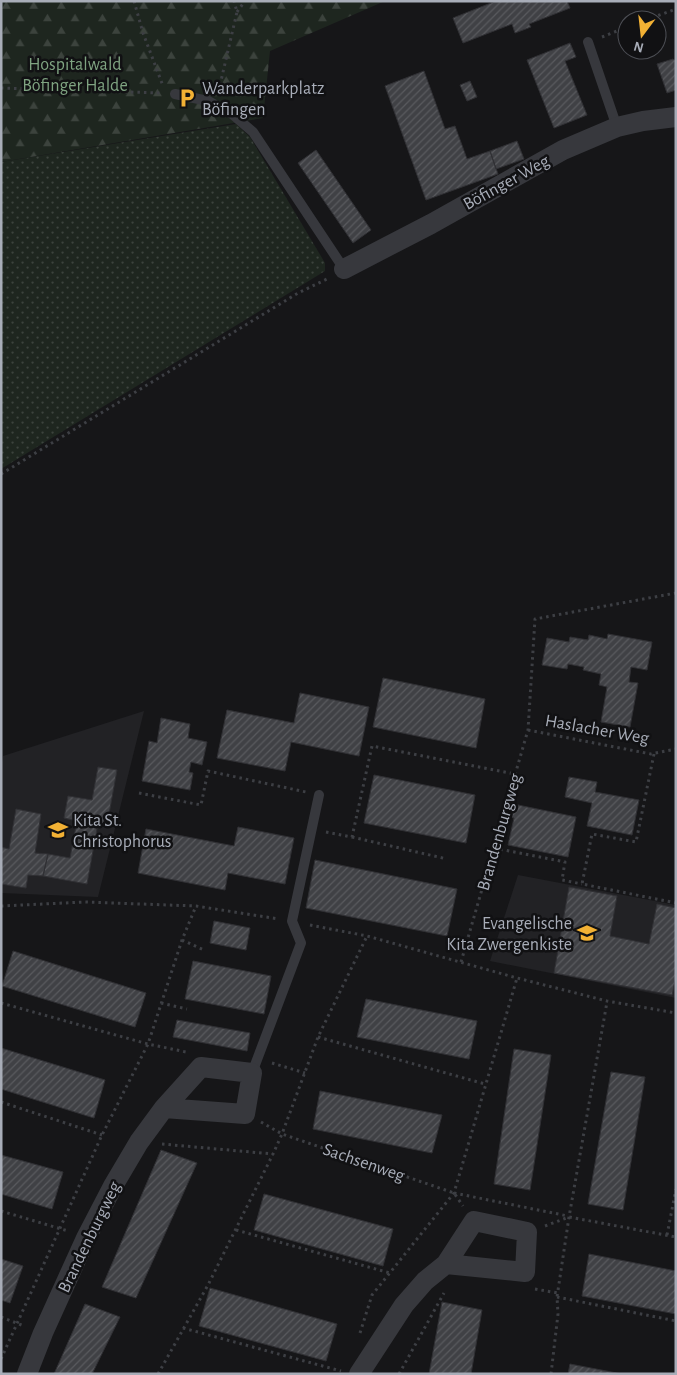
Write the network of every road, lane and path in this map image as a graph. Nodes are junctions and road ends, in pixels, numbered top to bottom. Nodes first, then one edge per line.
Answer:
1 (134, 1) edge
2 (234, 1) edge
3 (245, 1) edge
4 (236, 12) junction
5 (617, 31) edge
6 (588, 42) joint
7 (1, 88) edge
8 (170, 94) junction
9 (208, 100) junction
10 (676, 117) edge
11 (617, 127) junction
12 (344, 270) junction
13 (1, 474) edge
14 (676, 593) edge
15 (528, 730) junction
16 (676, 749) edge
17 (654, 754) junction
18 (516, 774) junction
19 (139, 793) dead end
20 (319, 794) joint
21 (313, 829) junction
22 (352, 837) junction
23 (494, 848) junction
24 (447, 859) dead end
25 (582, 884) junction
26 (676, 903) edge
27 (1, 906) edge
28 (196, 906) junction
29 (292, 921) junction
30 (367, 936) junction
31 (182, 940) junction
32 (204, 950) dead end
33 (461, 962) junction
34 (517, 978) junction
35 (607, 1001) junction
36 (1, 1003) edge
37 (161, 1003) junction
38 (187, 1009) dead end
39 (676, 1013) edge
40 (318, 1037) junction
41 (148, 1044) junction
42 (255, 1066) junction
43 (201, 1068) junction
44 (305, 1073) junction
45 (485, 1084) junction
46 (1, 1102) edge
47 (164, 1108) junction
48 (245, 1114) junction
49 (282, 1134) junction
50 (102, 1135) junction
51 (139, 1142) junction
52 (273, 1154) junction
53 (676, 1189) edge
54 (454, 1193) junction
55 (1, 1211) edge
56 (569, 1216) junction
57 (474, 1221) junction
58 (60, 1229) junction
59 (236, 1230) junction
60 (527, 1232) junction
61 (667, 1235) junction
62 (676, 1237) edge
63 (86, 1238) junction
64 (446, 1264) junction
65 (390, 1273) junction
66 (557, 1297) junction
67 (1, 1317) edge
68 (676, 1321) edge
69 (17, 1323) junction
70 (183, 1328) junction
71 (43, 1333) junction
72 (358, 1338) dead end
73 (1, 1359) edge
74 (353, 1373) edge
75 (27, 1374) edge
76 (158, 1374) edge
77 (399, 1374) edge
78 (551, 1374) edge

1 - 8 path
2 - 4 path
3 - 4 path
4 - 9 path
5 - 6 path
6 - 11 lane
7 - 8 path
8 - 9 lane
9 - 12 lane
10 - 11 street, Böfinger Weg
11 - 12 street, Böfinger Weg
12 - 13 path
14 - 15 path, Haslacher Weg
15 - 17 path, Haslacher Weg
15 - 18 path, Brandenburgweg
16 - 17 path, Haslacher Weg
17 - 25 path
18 - 22 path
18 - 23 path, Brandenburgweg
19 - 20 path
20 - 21 lane
21 - 22 path
21 - 29 lane
22 - 24 path
23 - 25 path
23 - 33 path, Brandenburgweg
25 - 26 path
27 - 28 path
28 - 29 path
28 - 31 path
29 - 30 path
29 - 42 lane
30 - 33 path
30 - 40 path
31 - 32 path
31 - 37 path
33 - 34 path
34 - 35 path
34 - 45 path
35 - 39 path
35 - 56 path
36 - 41 path
37 - 38 path
37 - 41 path
40 - 44 path
40 - 45 path
41 - 43 path
41 - 50 path
42 - 43 street
42 - 44 path
42 - 48 street
43 - 47 street, Brandenburgweg
44 - 49 path
45 - 54 path
46 - 50 path
47 - 48 street
47 - 51 street, Brandenburgweg
48 - 49 path, Sachsenweg
49 - 52 path
49 - 54 path, Sachsenweg
50 - 58 path
51 - 52 path
51 - 63 street, Brandenburgweg
52 - 59 path
53 - 61 path
54 - 56 path, Sachsenweg
54 - 57 path
54 - 65 path
55 - 58 path
56 - 60 path
56 - 61 path, Sachsenweg
56 - 66 path
57 - 60 street
57 - 64 street
58 - 63 path
58 - 69 path
59 - 65 path
59 - 70 path
60 - 64 street
61 - 62 path, Sachsenweg
63 - 71 street, Brandenburgweg
64 - 74 street
64 - 77 path
65 - 72 path
66 - 68 path
66 - 78 path
67 - 69 path
69 - 71 path
69 - 73 path
70 - 74 path
70 - 76 path
71 - 75 street, Brandenburgweg

